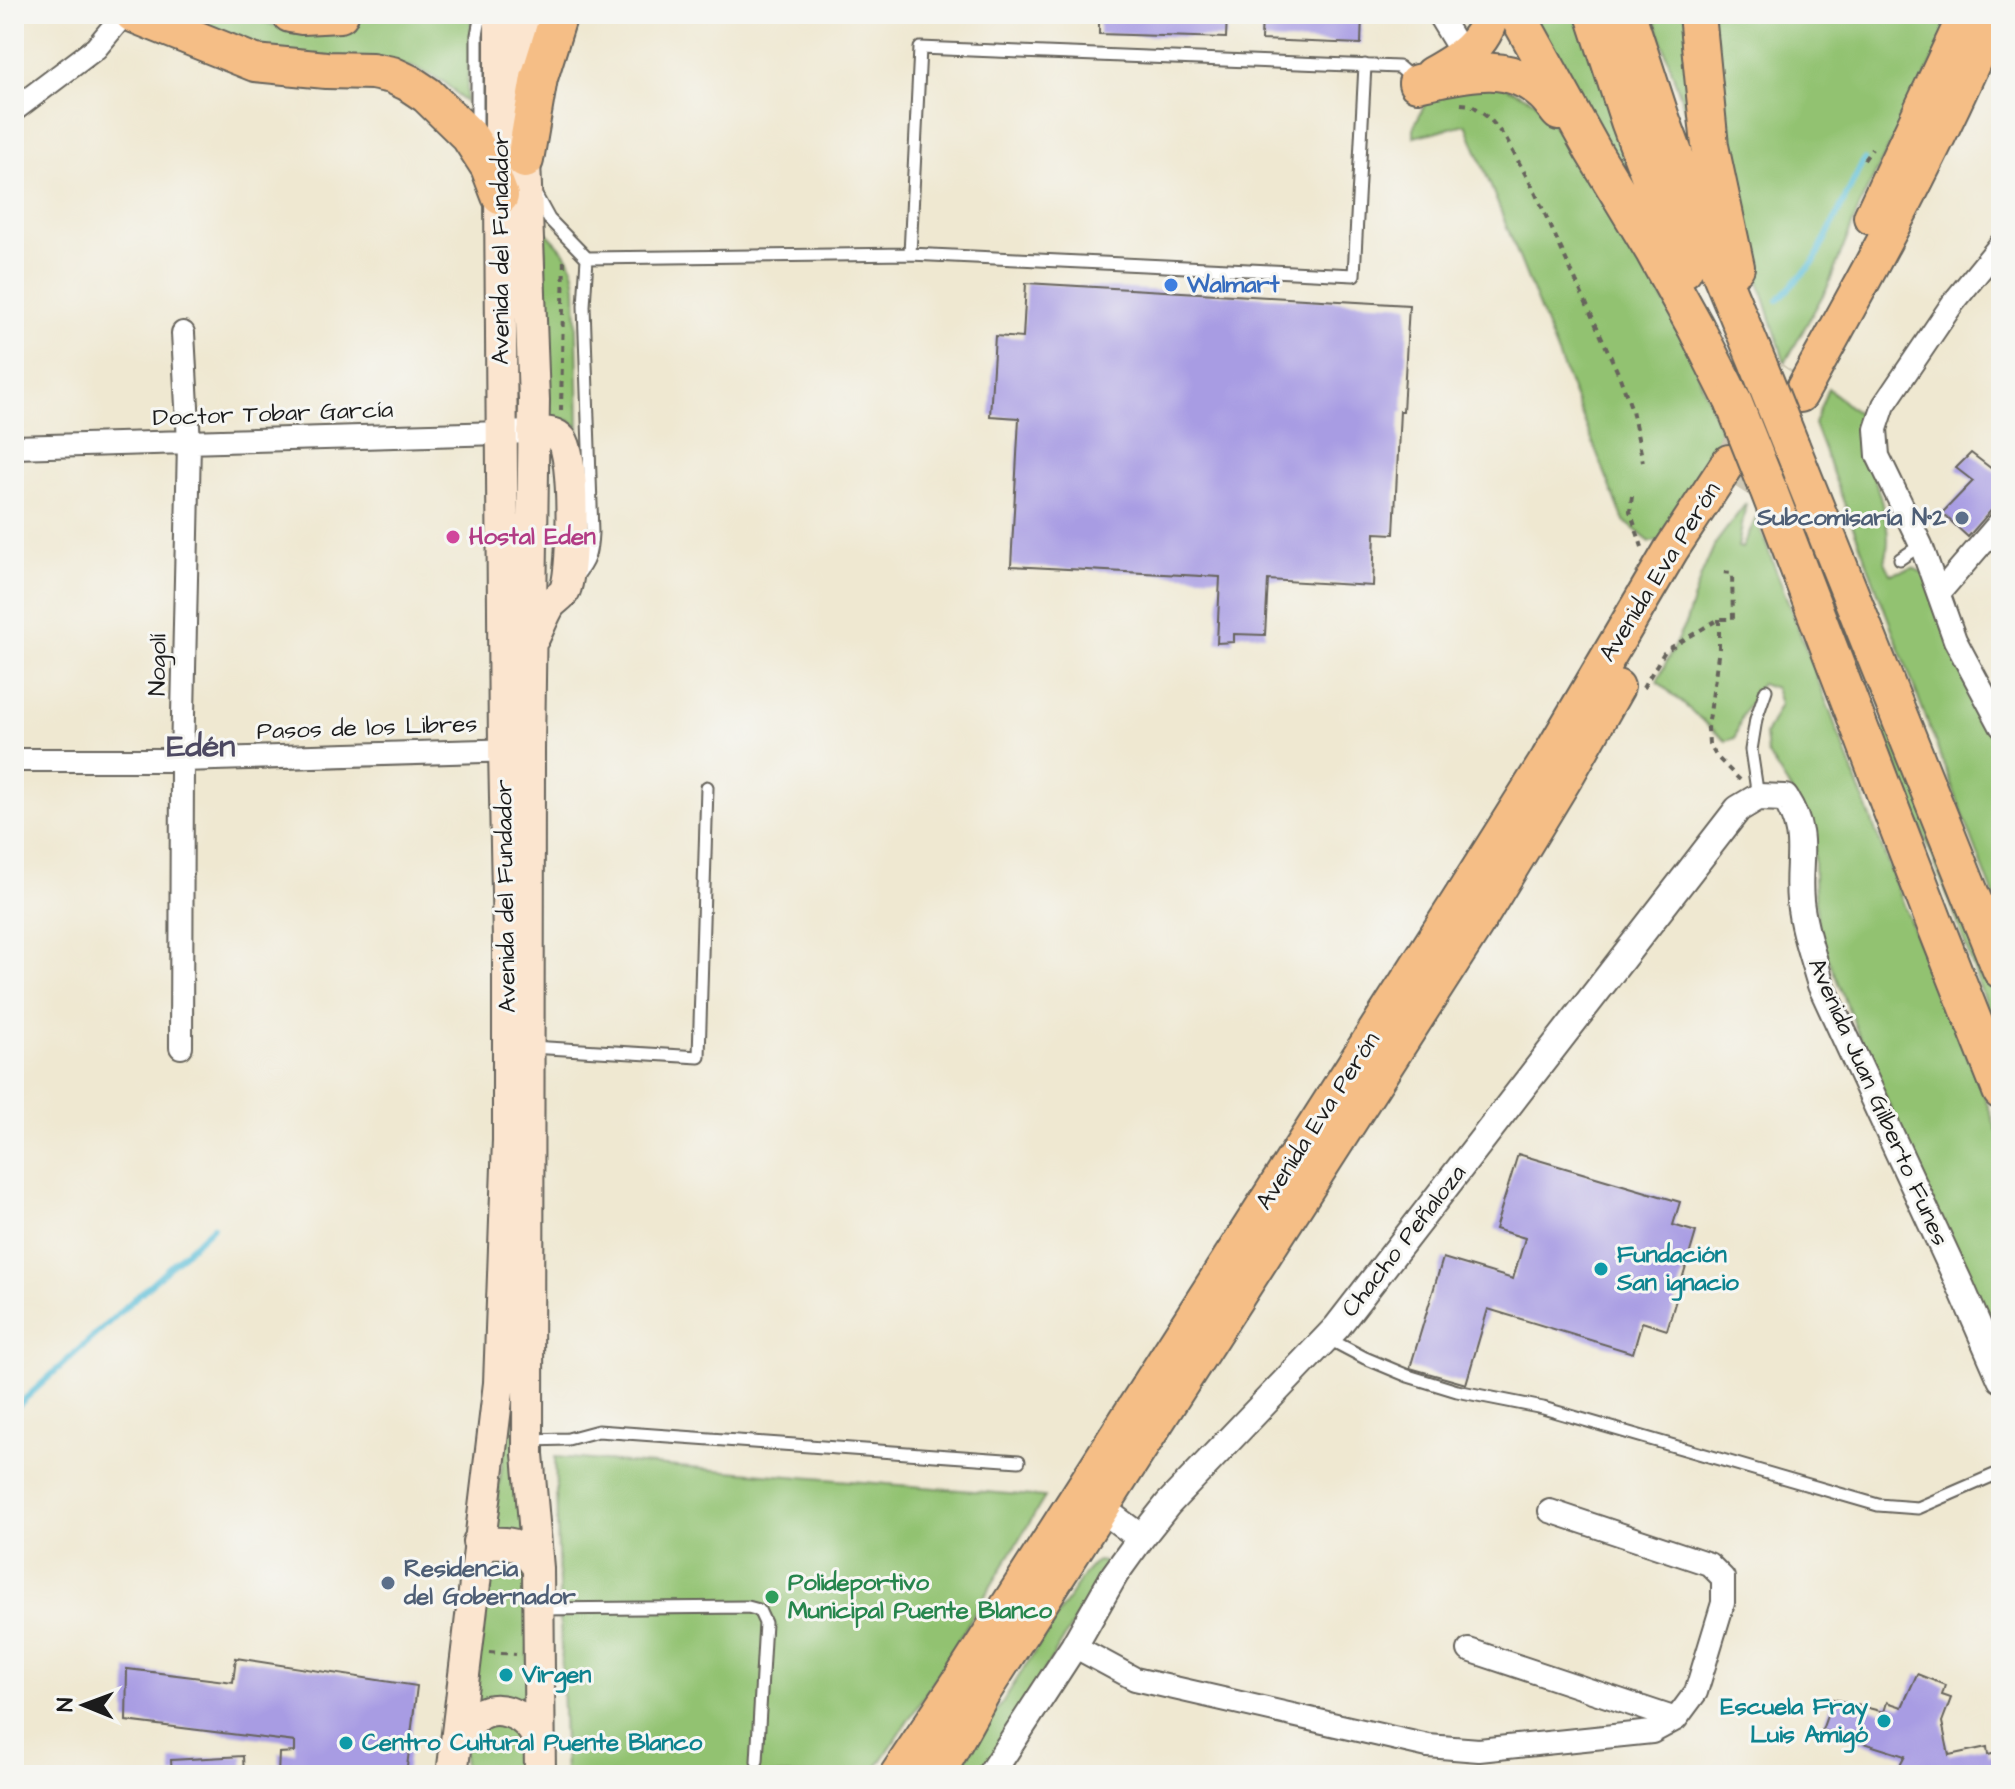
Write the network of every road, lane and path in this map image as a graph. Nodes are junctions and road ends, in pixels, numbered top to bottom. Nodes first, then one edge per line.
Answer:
1 (124, 14) edge
2 (133, 14) edge
3 (290, 14) edge
4 (340, 14) edge
5 (481, 14) edge
6 (500, 14) edge
7 (523, 14) edge
8 (559, 14) edge
9 (1438, 14) edge
10 (1490, 14) edge
11 (1517, 14) edge
12 (1594, 14) edge
13 (1627, 14) edge
14 (1697, 14) edge
15 (1966, 14) edge
16 (1994, 14) edge
17 (1463, 55) junction
18 (1365, 65) junction
19 (1417, 83) junction
20 (1458, 104) dead end
21 (14, 110) edge
22 (477, 146) junction
23 (1593, 151) junction
24 (525, 160) junction
25 (500, 196) junction
26 (2001, 244) edge
27 (910, 254) junction
28 (587, 258) junction
29 (183, 333) dead end
30 (1783, 377) junction
31 (1733, 401) junction
32 (503, 432) junction
33 (533, 432) junction
34 (189, 443) junction
35 (14, 447) edge
36 (1643, 462) dead end
37 (1744, 479) junction
38 (2001, 521) edge
39 (1921, 545) junction
40 (1900, 559) dead end
41 (566, 590) junction
42 (1939, 593) junction
43 (1719, 619) dead end
44 (530, 646) junction
45 (1766, 690) dead end
46 (2001, 726) edge
47 (516, 750) junction
48 (14, 760) edge
49 (182, 760) junction
50 (707, 787) dead end
51 (1758, 797) junction
52 (2001, 970) edge
53 (181, 1047) dead end
54 (529, 1047) junction
55 (2001, 1091) edge
56 (1326, 1338) junction
57 (2001, 1379) edge
58 (528, 1440) junction
59 (1019, 1461) dead end
60 (2001, 1472) edge
61 (1101, 1508) junction
62 (1550, 1511) dead end
63 (1141, 1538) junction
64 (478, 1542) junction
65 (538, 1568) junction
66 (538, 1609) junction
67 (1074, 1646) junction
68 (467, 1650) junction
69 (1469, 1650) dead end
70 (539, 1656) junction
71 (1676, 1719) junction
72 (455, 1744) junction
73 (757, 1761) dead end
74 (540, 1763) edge
75 (452, 1775) edge
76 (897, 1775) edge
77 (937, 1775) edge
78 (990, 1775) edge

1 - 21 street
2 - 22 highway
3 - 4 highway
5 - 22 lane
6 - 25 main road, Avenida del Fundador
7 - 24 main road, Avenida del Fundador
8 - 24 highway
9 - 17 street
10 - 17 highway
11 - 23 highway
12 - 31 highway
13 - 30 highway
14 - 30 highway
15 - 30 main road
16 - 30 main road
17 - 19 highway
18 - 19 lane
18 - 27 lane
18 - 27 lane
19 - 23 highway
20 - 36 path
22 - 25 highway
23 - 31 highway
24 - 28 lane
24 - 33 main road, Avenida del Fundador
25 - 32 main road, Avenida del Fundador
26 - 39 street
27 - 28 lane
28 - 41 lane
29 - 34 street, Nogolí
30 - 52 highway, bridge
31 - 37 highway, bridge
32 - 33 street, Doctor Tobar García
32 - 34 street, Doctor Tobar García
32 - 47 main road, Avenida del Fundador
33 - 41 main road
33 - 44 main road, Avenida del Fundador
34 - 35 street, Doctor Tobar García
34 - 49 street, Nogolí
37 - 55 highway
37 - 61 main road, Avenida Eva Perón
37 - 76 main road, Avenida Eva Perón
38 - 42 street
39 - 40 lane
39 - 42 street
41 - 44 main road
42 - 46 street
43 - 51 path
44 - 47 main road, Avenida del Fundador
45 - 51 lane
47 - 49 street, Pasos de los Libres
47 - 54 main road, Avenida del Fundador
47 - 64 main road, Avenida del Fundador
48 - 49 street, Pasos de los Libres
49 - 53 street, Nogolí
50 - 54 lane
51 - 56 street, Chacho Peñaloza
51 - 57 street, Avenida Juan Gilberto Funes
54 - 58 main road, Avenida del Fundador
56 - 60 lane
56 - 63 street, Chacho Peñaloza
58 - 59 lane
58 - 65 main road, Avenida del Fundador
61 - 63 street
61 - 77 main road, Avenida Eva Perón
62 - 71 street
63 - 67 street, Chacho Peñaloza
64 - 65 main road
64 - 68 main road, Avenida del Fundador
65 - 66 main road, Avenida del Fundador
66 - 70 main road, Avenida del Fundador
66 - 73 lane
67 - 71 street
67 - 78 street, Chacho Peñaloza
68 - 70 path
68 - 72 main road, Avenida del Fundador
69 - 71 street
70 - 74 main road, Avenida del Fundador
72 - 74 main road
72 - 75 main road, Avenida del Fundador

